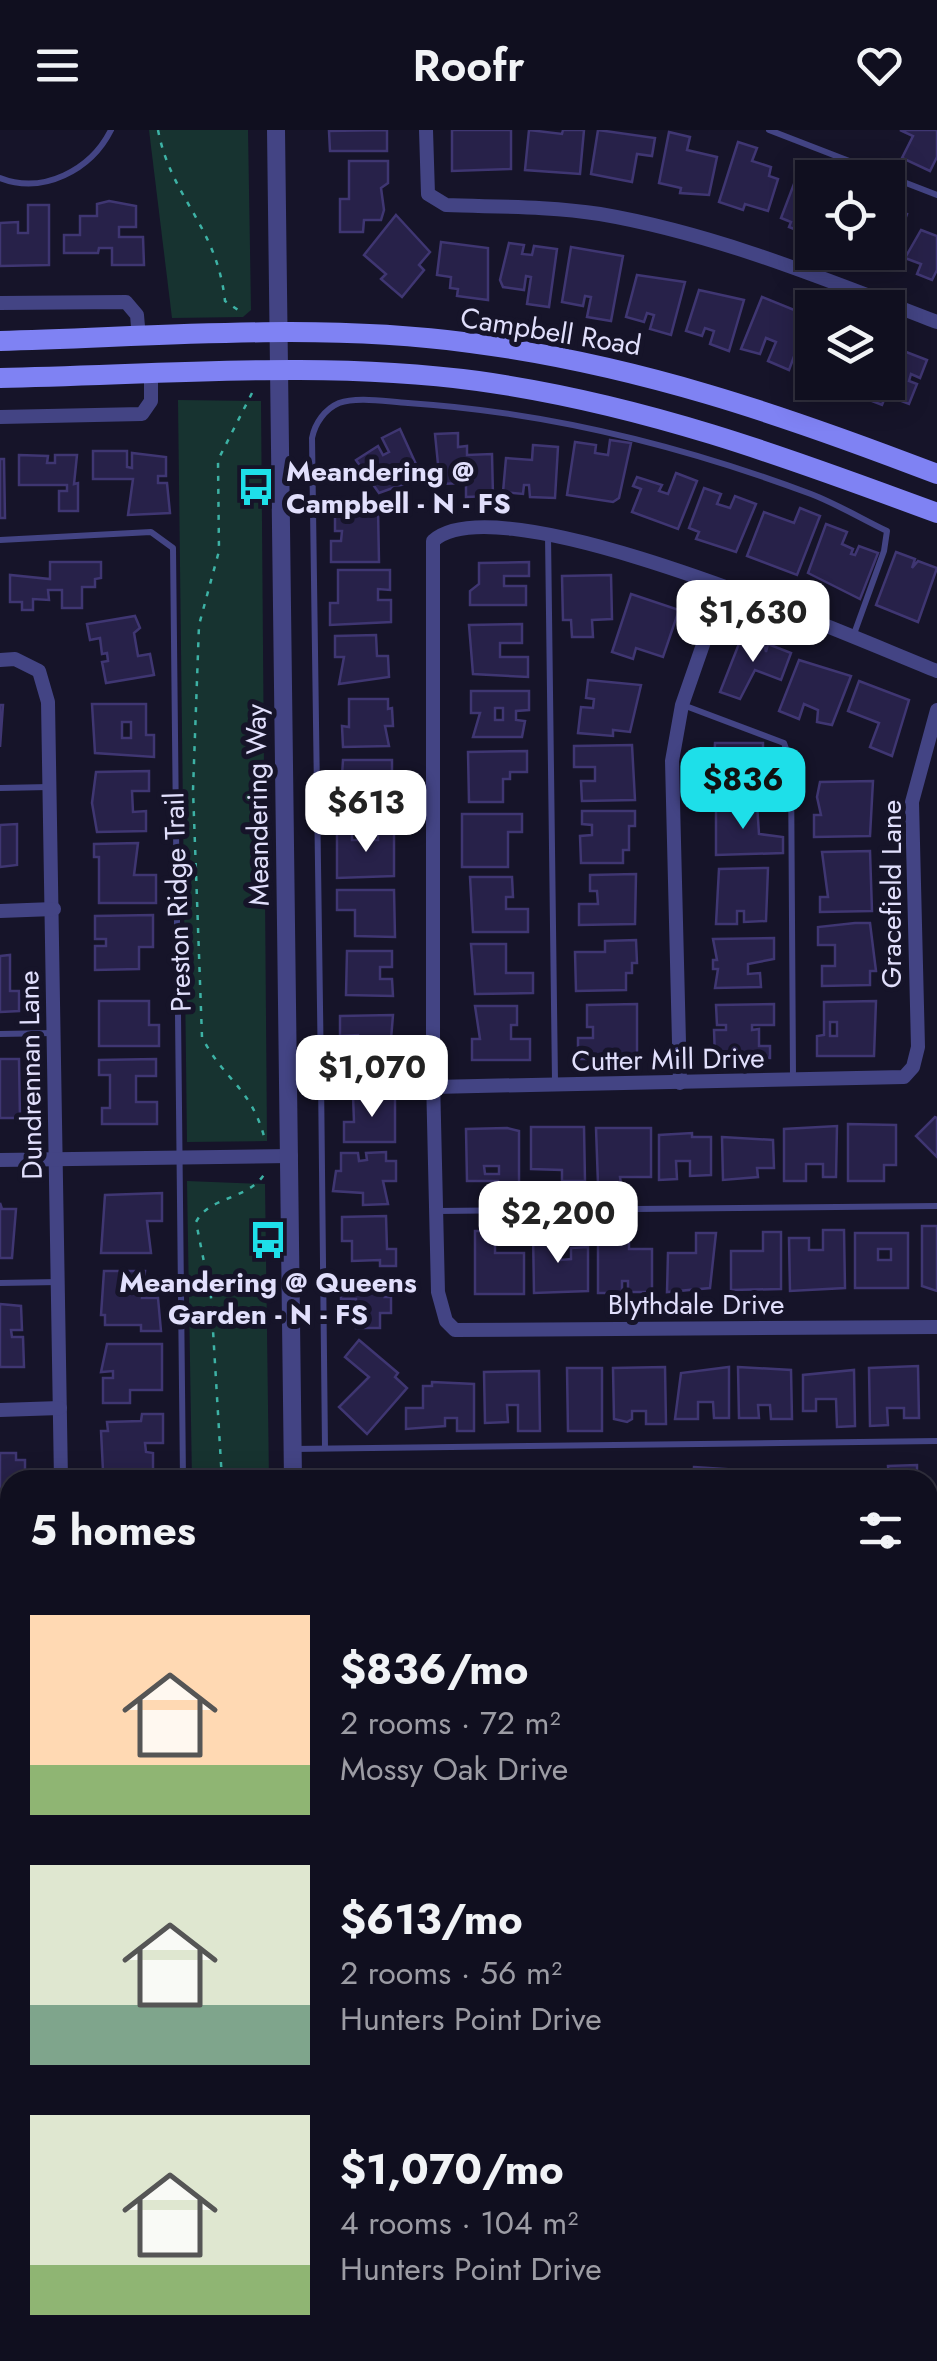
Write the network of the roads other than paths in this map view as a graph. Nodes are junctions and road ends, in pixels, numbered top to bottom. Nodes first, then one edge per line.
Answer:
1 (110, 130) edge
2 (276, 130) edge
3 (426, 130) edge
4 (769, 130) edge
5 (0, 178) edge
6 (937, 195) edge
7 (0, 303) edge
8 (937, 322) edge
9 (280, 335) junction
10 (138, 338) junction
11 (0, 341) edge
12 (280, 372) junction
13 (151, 375) junction
14 (0, 378) edge
15 (0, 416) edge
16 (937, 474) edge
17 (937, 513) edge
18 (548, 534) junction
19 (0, 540) edge
20 (723, 587) junction
21 (853, 638) junction
22 (0, 660) edge
23 (937, 670) edge
24 (682, 705) junction
25 (937, 710) edge
26 (50, 787) junction
27 (0, 788) edge
28 (0, 910) edge
29 (54, 910) junction
30 (54, 1033) junction
31 (0, 1034) edge
32 (321, 1077) junction
33 (904, 1077) joint
34 (793, 1082) junction
35 (433, 1083) junction
36 (680, 1084) junction
37 (555, 1085) junction
38 (290, 1156) junction
39 (180, 1157) junction
40 (56, 1159) junction
41 (0, 1160) edge
42 (937, 1206) edge
43 (435, 1211) junction
44 (59, 1282) junction
45 (0, 1284) edge
46 (937, 1327) edge
47 (60, 1408) junction
48 (0, 1410) edge
49 (937, 1440) edge
50 (325, 1448) junction
51 (292, 1449) junction
52 (60, 1470) edge
53 (183, 1470) edge
54 (293, 1470) edge

1 - 5 lane
2 - 9 street, Meandering Way
3 - 8 street
4 - 6 lane
7 - 10 street
9 - 10 main road, Campbell Road
9 - 12 street, Meandering Way
9 - 16 main road, Campbell Road
10 - 11 main road, Campbell Road
12 - 13 main road
12 - 17 main road
12 - 38 street, Meandering Way
13 - 14 main road
13 - 15 street
18 - 20 street
18 - 35 street
18 - 37 lane
19 - 39 lane
20 - 21 street
20 - 24 street
21 - 23 street
21 - 32 lane
22 - 26 street, Dundrennan Lane
24 - 34 lane
24 - 36 street
25 - 33 street, Gracefield Lane
26 - 27 lane
26 - 29 street, Dundrennan Lane
28 - 29 street
29 - 30 street, Dundrennan Lane
30 - 31 lane
30 - 40 street, Dundrennan Lane
32 - 35 lane
32 - 50 lane
33 - 34 street, Cutter Mill Drive
34 - 36 street, Cutter Mill Drive
35 - 37 street, Cutter Mill Drive
35 - 43 street
36 - 37 street, Cutter Mill Drive
38 - 39 street
38 - 51 street, Meandering Way
39 - 40 street
39 - 53 lane
40 - 41 street
40 - 44 street, Dundrennan Lane
42 - 43 lane
43 - 46 street, Blythdale Drive
44 - 45 lane
44 - 47 street, Dundrennan Lane
47 - 48 street
47 - 52 street, Dundrennan Lane
49 - 50 lane
50 - 51 lane
51 - 54 street, Meandering Way

